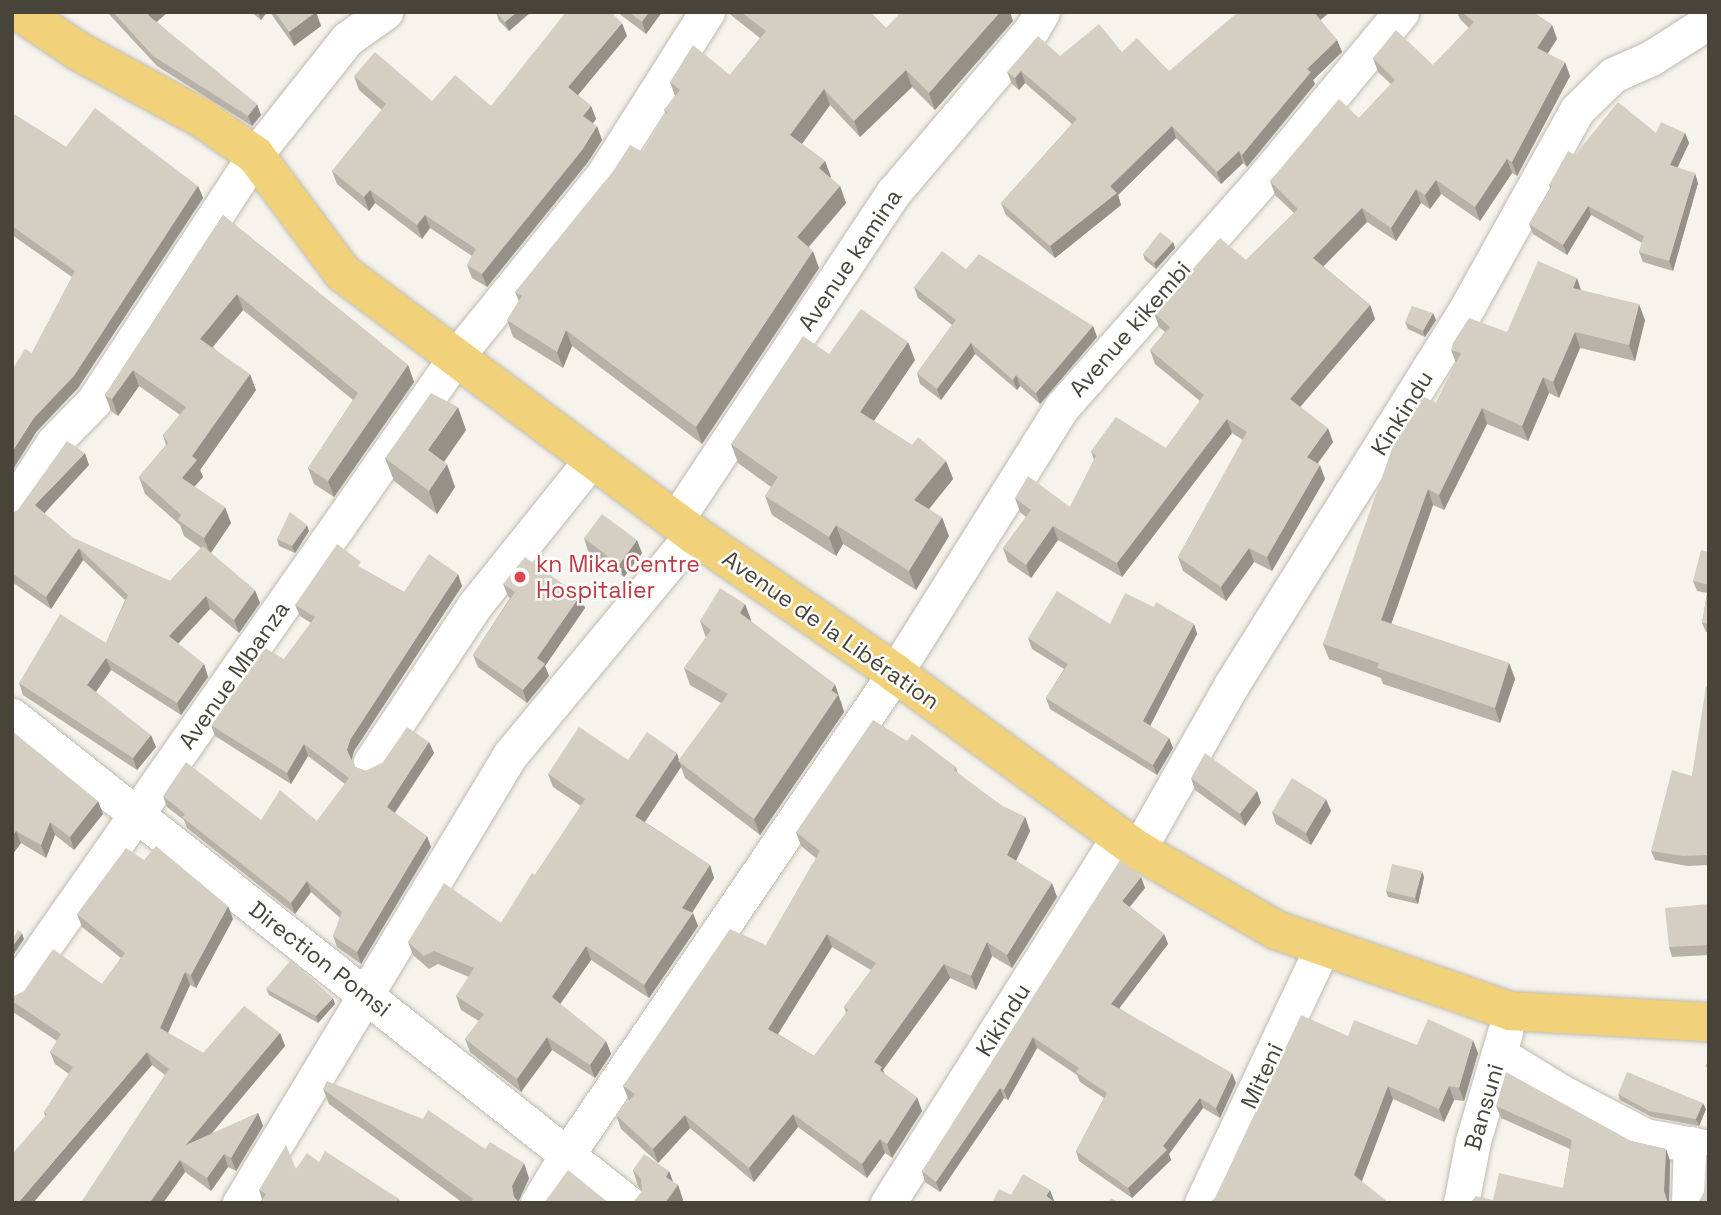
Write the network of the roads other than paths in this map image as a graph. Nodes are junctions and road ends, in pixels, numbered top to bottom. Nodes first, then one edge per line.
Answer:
1 (386, 12) edge
2 (707, 12) edge
3 (1042, 12) edge
4 (1401, 12) edge
5 (30, 15) edge
6 (1709, 22) edge
7 (255, 155) junction
8 (456, 357) junction
9 (592, 459) junction
10 (12, 506) edge
11 (684, 528) junction
12 (895, 673) junction
13 (12, 716) edge
14 (371, 762) dead end
15 (138, 814) junction
16 (1128, 844) junction
17 (1322, 948) junction
18 (12, 992) edge
19 (365, 995) junction
20 (1510, 1011) junction
21 (1709, 1022) edge
22 (1499, 1054) junction
23 (1700, 1146) edge
24 (568, 1153) junction
25 (240, 1203) edge
26 (538, 1203) edge
27 (628, 1203) edge
28 (888, 1203) edge
29 (1202, 1203) edge
30 (1461, 1203) edge
31 (1689, 1203) edge

1 - 7 street
2 - 8 street, Avenue Mbanza
3 - 11 street, Avenue kamina
4 - 12 street, Avenue kikembi
5 - 7 highway, Avenue de la Libération
6 - 16 street, Kinkindu
7 - 8 highway, Avenue de la Libération
7 - 10 street
8 - 9 highway, Avenue de la Libération
8 - 15 street, Avenue Mbanza
9 - 11 highway, Avenue de la Libération
9 - 14 street
11 - 12 highway, Avenue de la Libération
11 - 19 street, Avenue kamina
12 - 16 highway, Avenue de la Libération
12 - 24 street, Avenue kikembi
13 - 15 street, Direction Pomsi
15 - 18 street, Avenue Mbanza
15 - 19 street, Direction Pomsi
16 - 17 highway, Avenue de la Libération
16 - 28 street, Kikindu
17 - 20 highway, Avenue de la Libération
17 - 29 street, Miteni
19 - 24 street, Direction Pomsi
19 - 25 street, Avenue kamina
20 - 21 highway, Avenue de la Libération
20 - 22 street, Bansuni
22 - 23 street
22 - 30 street, Bansuni
23 - 31 street
24 - 26 street, Avenue kikembi
24 - 27 street, Direction Pomsi

